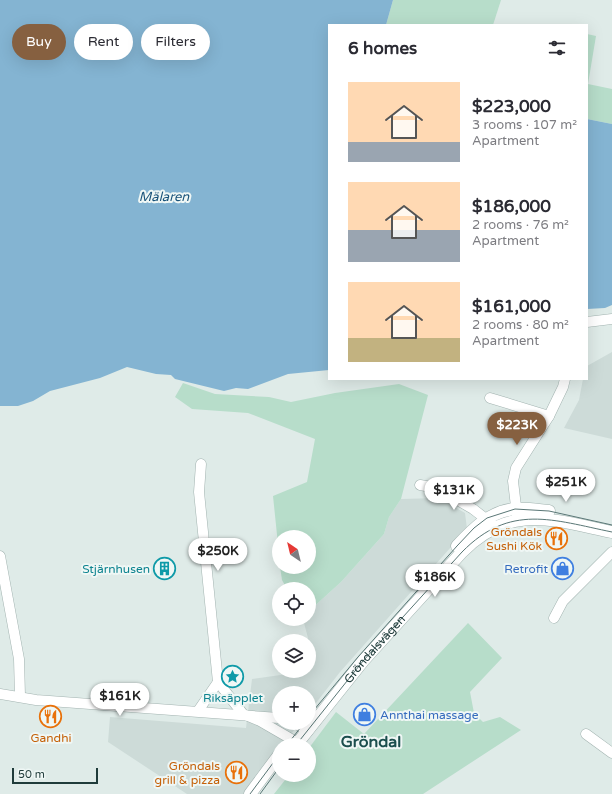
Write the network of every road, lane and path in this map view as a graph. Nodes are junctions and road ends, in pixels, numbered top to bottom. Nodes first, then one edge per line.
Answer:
1 (612, 319) edge
2 (588, 322) edge
3 (565, 380) edge
4 (490, 398) dead end
5 (549, 416) junction
6 (201, 464) dead end
7 (420, 486) dead end
8 (516, 514) junction
9 (491, 523) junction
10 (612, 525) edge
11 (612, 532) edge
12 (612, 552) edge
13 (0, 556) edge
14 (554, 618) dead end
15 (218, 682) junction
16 (0, 694) edge
17 (20, 696) junction
18 (316, 707) edge
19 (198, 711) junction
20 (316, 711) edge
21 (243, 714) junction
22 (272, 717) edge
23 (586, 734) dead end
24 (286, 738) edge
25 (612, 753) edge
26 (272, 764) edge
27 (272, 778) edge
28 (250, 794) edge
29 (260, 794) edge

1 - 2 street
3 - 5 street
4 - 5 street
5 - 8 street
6 - 15 street
7 - 9 street
8 - 9 street, Gröndalsvägen
8 - 10 street, Gröndalsvägen
8 - 11 street, Gröndalsvägen
9 - 18 street, Gröndalsvägen
9 - 20 street, Gröndalsvägen
12 - 14 street
13 - 17 street
15 - 19 street
15 - 21 street
16 - 17 street
17 - 19 street
19 - 21 street
21 - 22 street
21 - 24 street
23 - 25 street
26 - 28 street
27 - 29 street

